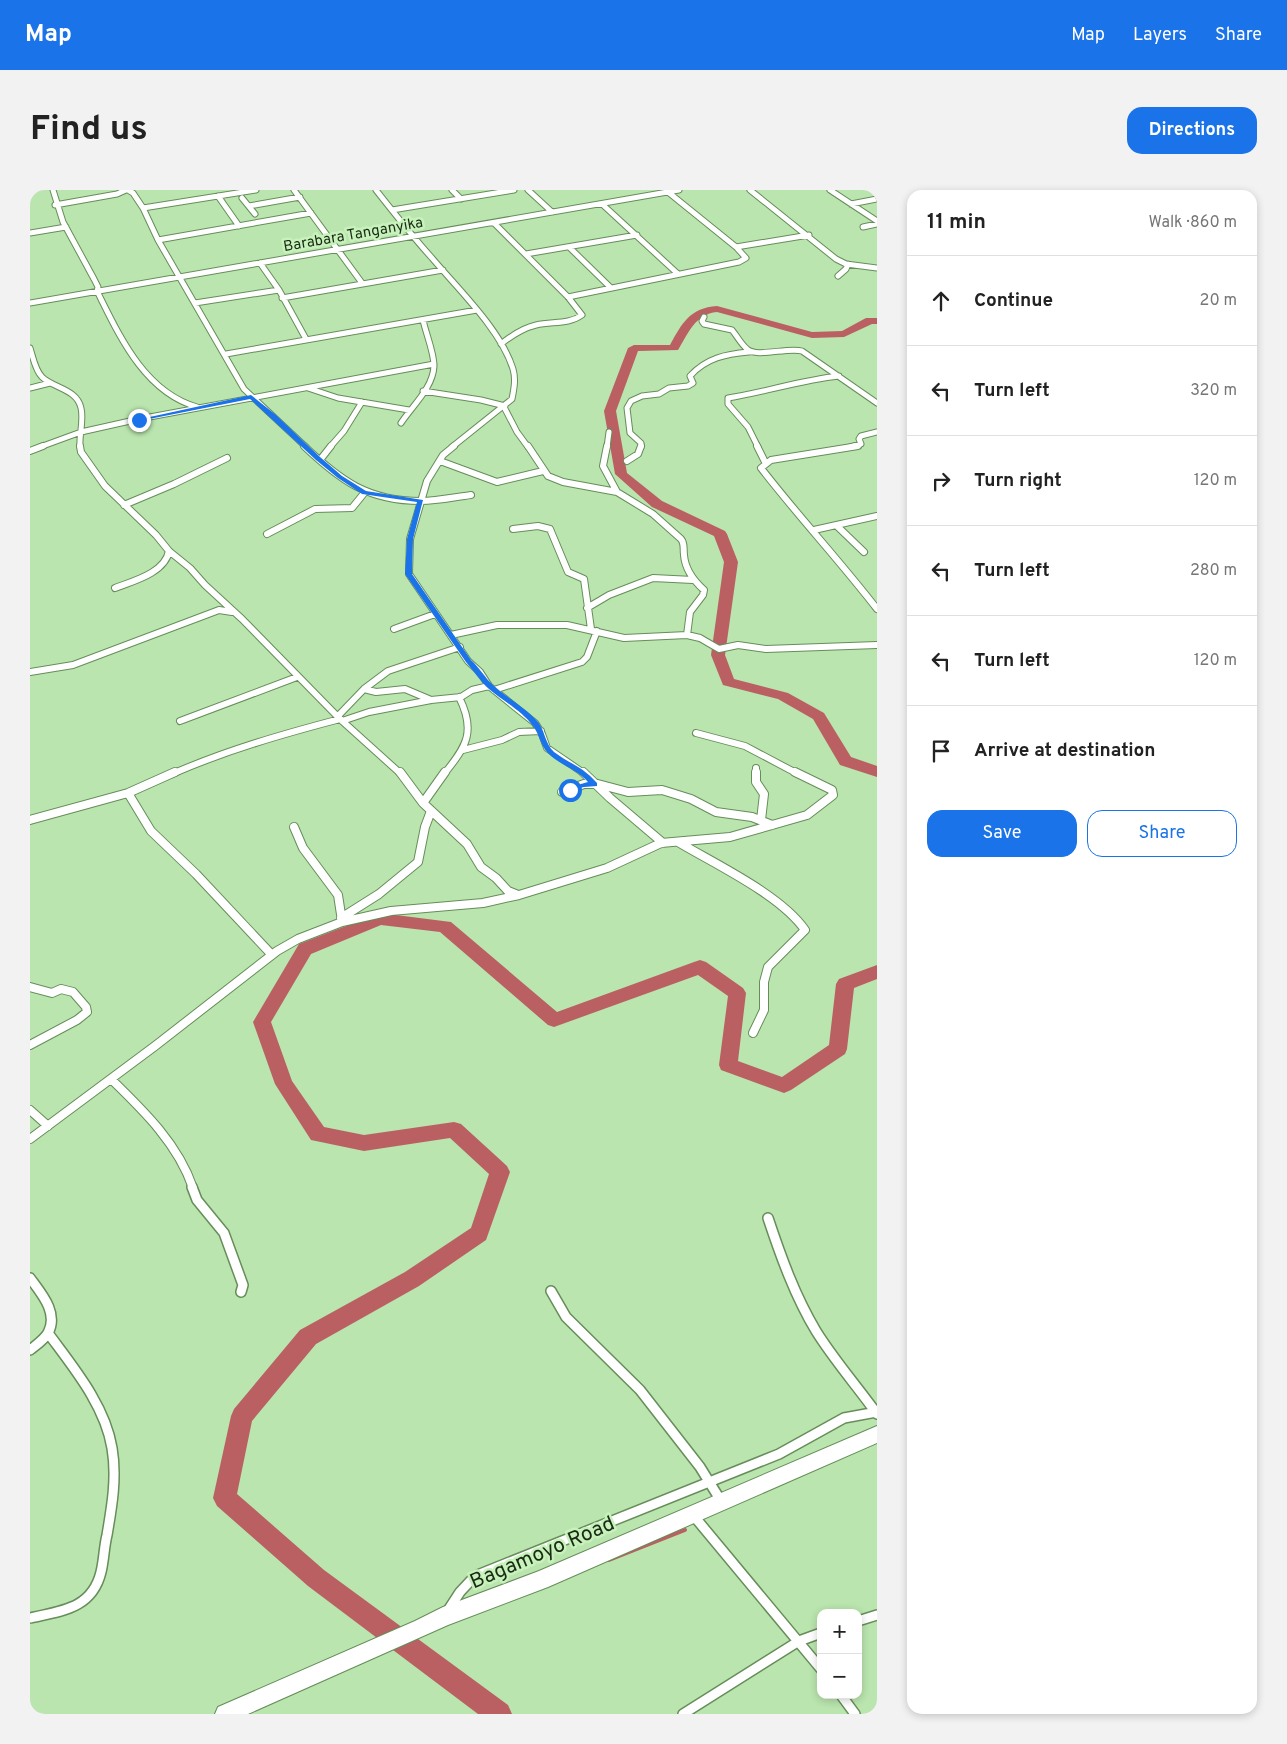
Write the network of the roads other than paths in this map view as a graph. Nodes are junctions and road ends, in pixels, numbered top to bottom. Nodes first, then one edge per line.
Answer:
1 (33, 190) edge
2 (53, 190) edge
3 (127, 190) edge
4 (256, 190) edge
5 (294, 190) edge
6 (376, 190) edge
7 (452, 190) edge
8 (514, 190) edge
9 (528, 190) edge
10 (679, 190) edge
11 (750, 190) edge
12 (830, 190) edge
13 (30, 192) edge
14 (668, 192) junction
15 (218, 196) junction
16 (300, 197) junction
17 (242, 198) dead end
18 (461, 199) junction
19 (877, 199) edge
20 (602, 204) junction
21 (851, 204) junction
22 (55, 205) junction
23 (249, 206) junction
24 (143, 208) junction
25 (392, 210) junction
26 (552, 212) junction
27 (310, 213) junction
28 (255, 214) dead end
29 (877, 222) edge
30 (494, 223) junction
31 (239, 226) junction
32 (66, 227) junction
33 (863, 227) dead end
34 (30, 233) edge
35 (638, 235) junction
36 (808, 235) junction
37 (412, 236) junction
38 (158, 240) junction
39 (569, 247) junction
40 (736, 247) junction
41 (336, 249) junction
42 (526, 254) junction
43 (260, 263) junction
44 (848, 264) junction
45 (877, 268) edge
46 (443, 270) junction
47 (678, 274) junction
48 (838, 276) dead end
49 (181, 277) junction
50 (362, 283) junction
51 (610, 287) junction
52 (279, 290) junction
53 (97, 291) junction
54 (568, 297) junction
55 (282, 298) junction
56 (30, 303) edge
57 (195, 303) junction
58 (477, 310) junction
59 (704, 317) dead end
60 (423, 320) junction
61 (306, 339) junction
62 (501, 344) junction
63 (30, 349) edge
64 (749, 352) junction
65 (226, 354) junction
66 (434, 364) junction
67 (839, 376) junction
68 (50, 383) junction
69 (30, 388) edge
70 (308, 388) junction
71 (423, 392) junction
72 (251, 397) junction
73 (362, 402) junction
74 (877, 403) edge
75 (504, 406) junction
76 (199, 407) junction
77 (409, 410) junction
78 (401, 423) dead end
79 (81, 432) junction
80 (609, 432) dead end
81 (877, 432) edge
82 (30, 451) edge
83 (227, 458) dead end
84 (320, 460) junction
85 (440, 461) junction
86 (627, 461) dead end
87 (764, 465) junction
88 (544, 471) junction
89 (364, 492) junction
90 (617, 492) junction
91 (471, 495) dead end
92 (420, 501) junction
93 (124, 505) junction
94 (877, 516) edge
95 (837, 526) junction
96 (513, 529) dead end
97 (814, 530) junction
98 (267, 534) dead end
99 (169, 551) junction
100 (864, 552) dead end
101 (693, 580) junction
102 (115, 588) dead end
103 (587, 608) junction
104 (877, 609) edge
105 (234, 613) junction
106 (435, 614) junction
107 (394, 629) dead end
108 (594, 630) junction
109 (451, 635) junction
110 (687, 635) junction
111 (877, 645) edge
112 (460, 647) junction
113 (30, 672) edge
114 (297, 677) junction
115 (492, 688) junction
116 (364, 689) junction
117 (459, 697) junction
118 (431, 700) junction
119 (340, 718) junction
120 (180, 720) dead end
121 (541, 731) junction
122 (696, 733) dead end
123 (463, 750) junction
124 (756, 768) dead end
125 (594, 784) junction
126 (562, 792) dead end
127 (128, 793) junction
128 (423, 803) junction
129 (432, 812) junction
130 (30, 820) edge
131 (761, 820) junction
132 (772, 825) junction
133 (294, 827) dead end
134 (678, 842) junction
135 (663, 844) junction
136 (519, 895) junction
137 (342, 920) junction
138 (272, 955) junction
139 (30, 987) edge
140 (754, 1033) dead end
141 (30, 1045) edge
142 (111, 1080) junction
143 (30, 1110) edge
144 (48, 1126) junction
145 (30, 1139) edge
146 (768, 1218) dead end
147 (30, 1278) edge
148 (551, 1291) dead end
149 (241, 1292) dead end
150 (48, 1333) junction
151 (30, 1350) edge
152 (877, 1413) edge
153 (877, 1434) edge
154 (710, 1481) junction
155 (721, 1501) junction
156 (691, 1513) junction
157 (877, 1615) edge
158 (30, 1618) edge
159 (443, 1618) junction
160 (862, 1620) edge
161 (817, 1634) edge
162 (799, 1641) junction
163 (817, 1664) edge
164 (844, 1699) edge
165 (225, 1714) edge
166 (683, 1714) edge
167 (856, 1714) edge

1 - 13 street
2 - 22 street
3 - 22 street
3 - 24 street
4 - 15 street
5 - 16 street
6 - 25 street
7 - 18 street
8 - 18 street
9 - 26 street
10 - 14 street, Barabara Tanganyika
11 - 36 street
12 - 21 street
14 - 20 street, Barabara Tanganyika
14 - 40 street
15 - 24 street
15 - 31 street
16 - 23 street
16 - 27 street
17 - 23 street
18 - 25 street
19 - 21 street
20 - 26 street, Barabara Tanganyika
20 - 35 street
21 - 29 street
22 - 32 street
23 - 28 street
24 - 38 street
25 - 37 street
26 - 30 street, Barabara Tanganyika
27 - 31 street
27 - 41 street
29 - 33 street
30 - 37 street, Barabara Tanganyika
30 - 42 street
31 - 38 street
32 - 34 street
32 - 53 street
35 - 39 street
35 - 47 street
36 - 40 street
36 - 44 street
37 - 41 street, Barabara Tanganyika
37 - 46 street
38 - 49 street
39 - 42 street
39 - 51 street
40 - 47 street
41 - 43 street, Barabara Tanganyika
41 - 50 street
42 - 54 street
43 - 49 street, Barabara Tanganyika
43 - 52 street
44 - 45 street
44 - 48 street
46 - 50 street
46 - 58 street
47 - 51 street
49 - 53 street, Barabara Tanganyika
49 - 57 street
50 - 55 street
51 - 54 street
52 - 55 street
52 - 57 street
53 - 56 street, Barabara Tanganyika
53 - 76 street
54 - 62 street
55 - 61 street
57 - 65 street
58 - 60 street
58 - 62 street
59 - 64 street
60 - 61 street
60 - 66 street
61 - 65 street
62 - 75 street
63 - 68 street
64 - 67 street
64 - 86 street
65 - 72 street
66 - 70 street
66 - 71 street
67 - 74 street
67 - 87 street
68 - 69 street
68 - 79 street
70 - 72 street
70 - 73 street
71 - 75 street
71 - 77 street
72 - 76 street
72 - 84 street
73 - 77 street
73 - 84 street
75 - 85 street
75 - 88 street
76 - 79 street
77 - 78 street
79 - 82 street
79 - 93 street
80 - 90 street
81 - 87 street
83 - 93 street
84 - 89 street
85 - 88 street
85 - 92 street
87 - 97 street
88 - 90 street
89 - 92 street
89 - 98 street
90 - 101 street
91 - 92 street
92 - 106 street
93 - 99 street
94 - 95 street
95 - 97 street
95 - 100 street
96 - 103 street
97 - 104 street
99 - 102 street
99 - 105 street
101 - 103 street
101 - 110 street
103 - 108 street
105 - 113 street
105 - 114 street
106 - 107 street
106 - 109 street
108 - 109 street
108 - 110 street
108 - 115 street
109 - 112 street
110 - 111 street
112 - 115 street
112 - 116 street
114 - 119 street
114 - 120 street
115 - 117 street
115 - 121 street
116 - 118 street
116 - 119 street
117 - 118 street
117 - 123 street
118 - 119 street
119 - 127 street
119 - 128 street
121 - 123 street
121 - 125 street
122 - 132 street
123 - 128 street
124 - 131 street
125 - 126 street
125 - 131 street
125 - 135 street
127 - 130 street
127 - 138 street
128 - 129 street
129 - 136 street
129 - 137 street
131 - 132 street
132 - 134 street
133 - 137 street
134 - 135 street
134 - 140 street
135 - 136 street
136 - 137 street
137 - 138 street
138 - 142 street
139 - 141 street
142 - 144 street
142 - 149 street
143 - 144 street
144 - 145 street
146 - 152 street
147 - 150 street
148 - 154 street
150 - 151 street
150 - 158 street
152 - 154 street
153 - 155 highway, Bagamoyo Road
154 - 155 street
154 - 159 street
155 - 156 highway, Bagamoyo Road
156 - 159 highway, Bagamoyo Road
156 - 162 street
157 - 160 street
159 - 165 highway, Bagamoyo Road
161 - 162 street
162 - 163 street
162 - 166 street
164 - 167 street

